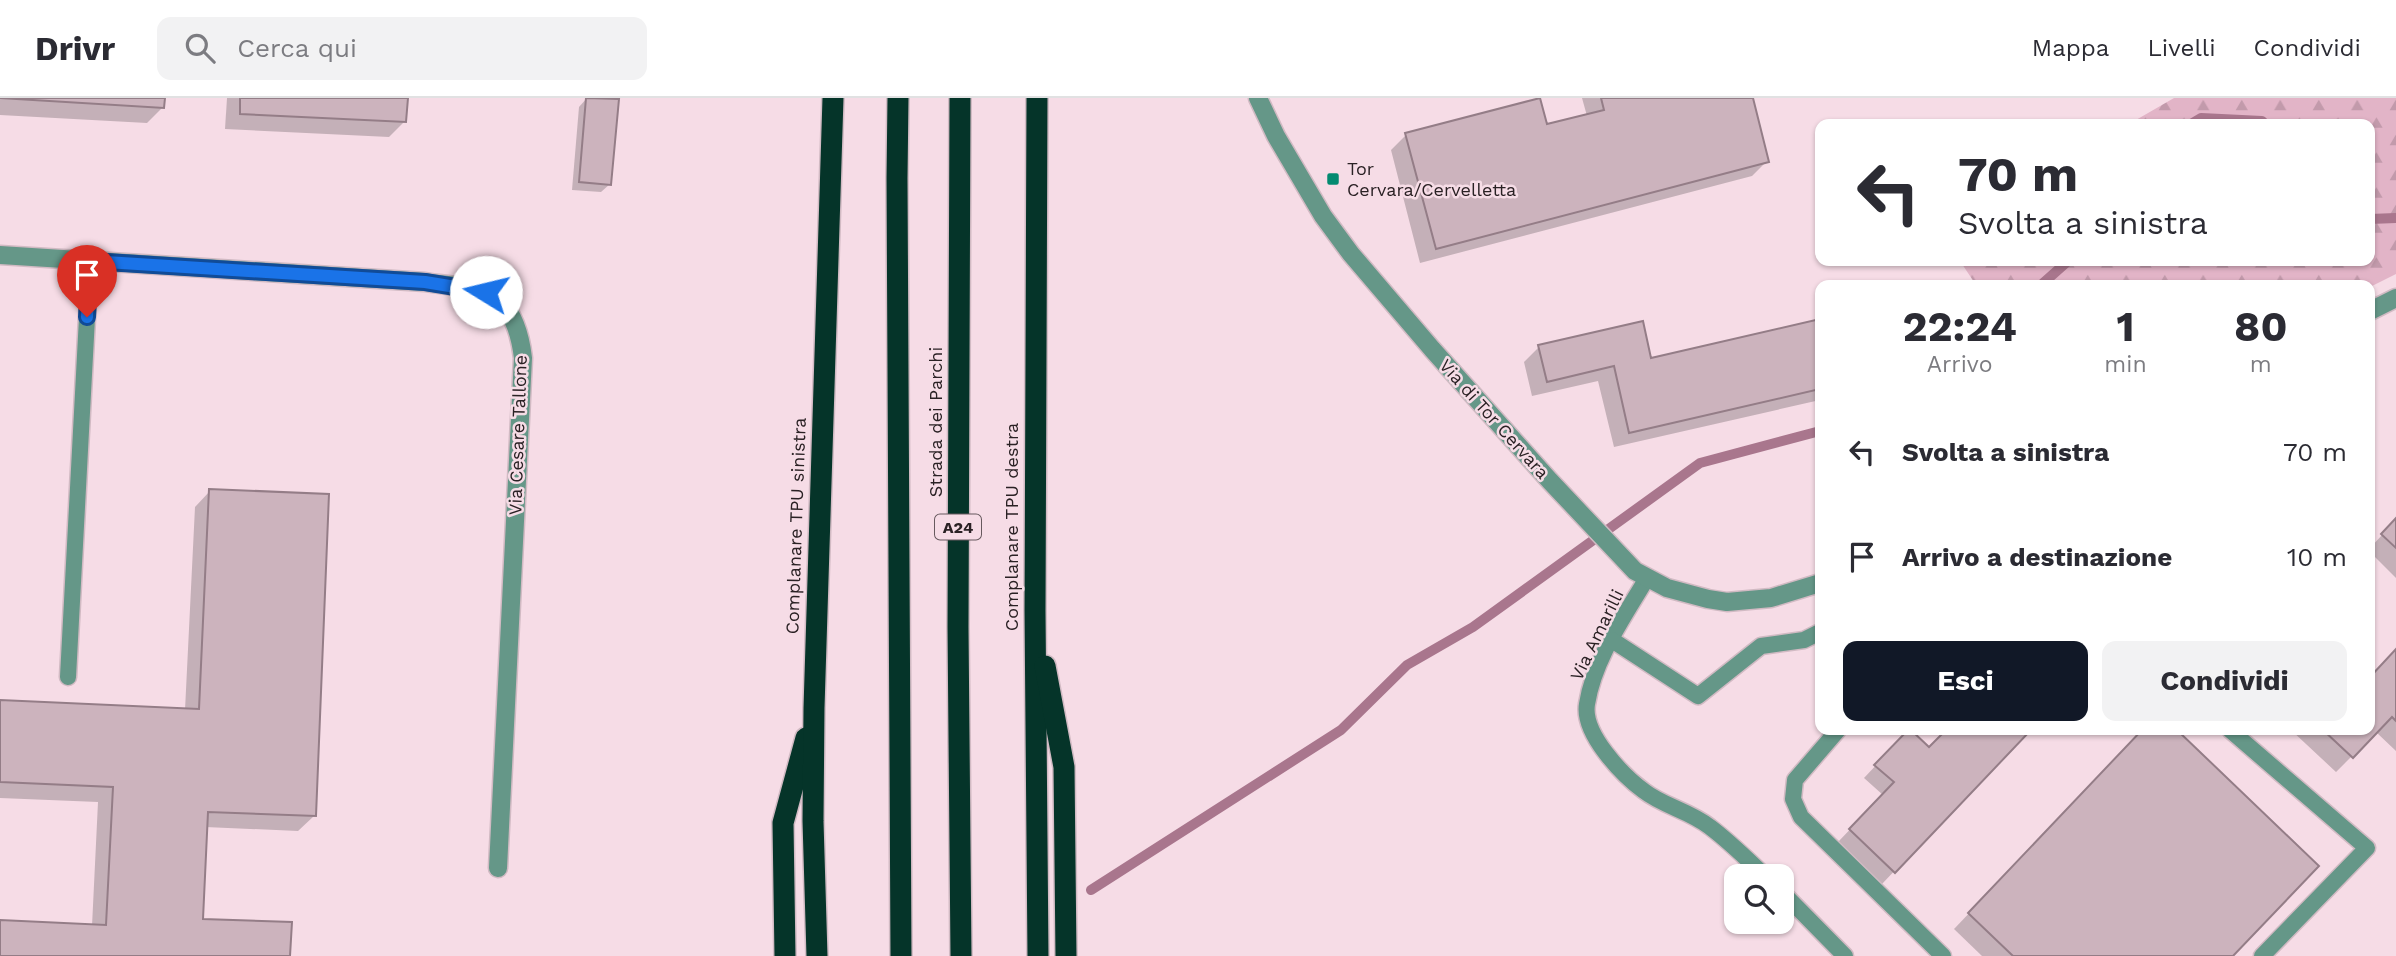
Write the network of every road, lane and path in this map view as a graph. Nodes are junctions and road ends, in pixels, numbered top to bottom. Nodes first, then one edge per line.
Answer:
1 (833, 98) edge
2 (898, 98) edge
3 (960, 98) edge
4 (1037, 98) edge
5 (1258, 98) edge
6 (0, 255) edge
7 (90, 261) junction
8 (2396, 298) edge
9 (2375, 308) edge
10 (1641, 575) junction
11 (1815, 585) edge
12 (1035, 611) junction
13 (1815, 634) edge
14 (1612, 640) junction
15 (68, 677) dead end
16 (814, 708) junction
17 (1834, 735) edge
18 (2236, 735) edge
19 (1752, 864) edge
20 (498, 869) dead end
21 (1794, 904) edge
22 (785, 956) edge
23 (817, 956) edge
24 (901, 956) edge
25 (961, 956) edge
26 (1038, 956) edge
27 (1066, 956) edge
28 (1845, 956) edge
29 (1943, 956) edge
30 (2262, 956) edge

1 - 16 highway, Complanare TPU sinistra
2 - 24 highway
3 - 25 highway, Strada dei Parchi / A24
4 - 12 highway, Complanare TPU destra
5 - 10 street, Via di Tor Cervara
6 - 7 street, Via Cesare Tallone
7 - 15 lane
7 - 20 street, Via Cesare Tallone
8 - 9 street
10 - 11 street, Via di Tor Cervara
10 - 14 lane, Via Amarilli
12 - 26 highway, Complanare TPU destra
12 - 27 highway
13 - 14 lane
14 - 19 lane, Via Amarilli
16 - 22 highway
16 - 23 highway, Complanare TPU sinistra
17 - 29 lane
18 - 30 lane
21 - 28 lane

